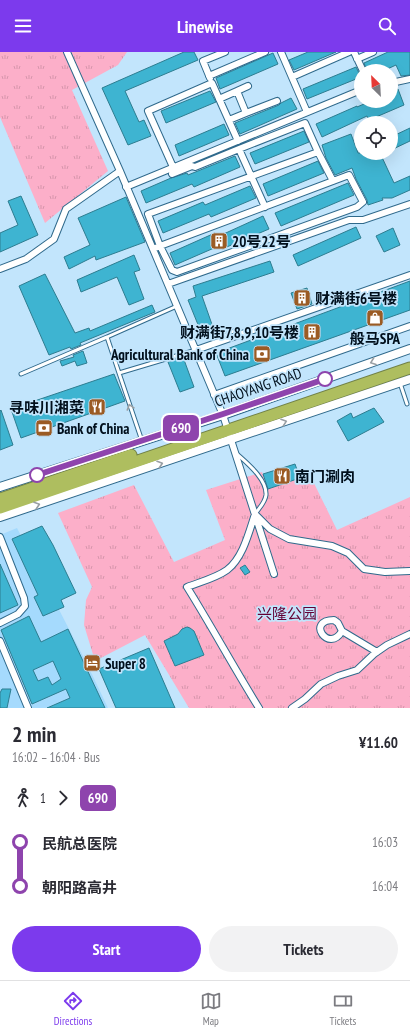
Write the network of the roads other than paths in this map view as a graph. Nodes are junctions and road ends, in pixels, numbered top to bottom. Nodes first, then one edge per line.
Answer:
1 (67, 52) edge
2 (225, 52) edge
3 (265, 52) edge
4 (281, 52) edge
5 (349, 52) edge
6 (354, 52) edge
7 (373, 52) edge
8 (357, 59) junction
9 (360, 64) edge
10 (209, 76) junction
11 (292, 77) junction
12 (410, 79) edge
13 (398, 82) edge
14 (212, 83) junction
15 (248, 86) dead end
16 (237, 91) junction
17 (354, 93) edge
18 (220, 99) junction
19 (277, 101) dead end
20 (307, 112) junction
21 (246, 113) junction
22 (229, 120) junction
23 (238, 141) junction
24 (239, 149) junction
25 (318, 152) junction
26 (173, 167) junction
27 (120, 171) junction
28 (172, 174) dead end
29 (251, 176) junction
30 (333, 181) junction
31 (126, 187) junction
32 (410, 204) edge
33 (265, 207) junction
34 (160, 246) junction
35 (153, 249) junction
36 (0, 269) edge
37 (410, 275) edge
38 (168, 284) junction
39 (177, 306) junction
40 (410, 326) edge
41 (107, 337) junction
42 (410, 349) edge
43 (196, 350) junction
44 (410, 361) edge
45 (410, 368) edge
46 (119, 373) junction
47 (21, 374) dead end
48 (410, 379) edge
49 (400, 383) junction
50 (214, 395) junction
51 (407, 404) dead end
52 (227, 427) junction
53 (142, 441) junction
54 (236, 453) junction
55 (0, 487) edge
56 (0, 499) edge
57 (0, 508) edge
58 (255, 514) junction
59 (0, 517) edge
60 (0, 537) edge
61 (410, 571) edge
62 (274, 574) dead end
63 (0, 623) edge
64 (342, 631) dead end
65 (410, 634) edge
66 (0, 641) edge
67 (377, 652) junction
68 (26, 708) edge
69 (259, 708) edge
70 (292, 708) edge

1 - 27 street
2 - 10 street
3 - 10 street
4 - 11 street
5 - 11 street
6 - 8 street
7 - 8 street
8 - 9 street
10 - 14 street
11 - 20 street
12 - 13 street
14 - 18 street
14 - 26 street
15 - 16 street
16 - 18 street
16 - 21 street
17 - 20 street
18 - 22 street
19 - 21 street
20 - 23 street
21 - 22 street
22 - 23 street
23 - 26 street
24 - 25 street
24 - 28 street
24 - 29 street
25 - 29 street
25 - 30 street
26 - 31 street
27 - 31 street
27 - 36 street
29 - 33 street
29 - 34 street
30 - 33 street
30 - 34 street
31 - 35 street
32 - 38 street
33 - 34 street
34 - 35 street
35 - 38 street
37 - 43 street
38 - 39 street
39 - 41 lane
39 - 43 street
40 - 50 street
41 - 46 lane
41 - 47 lane
42 -> 52 street, CHAOYANG ROAD
43 - 46 lane
43 - 50 street
44 - 52 highway, CHAOYANG ROAD
45 - 52 highway, CHAOYANG ROAD
53 -> 46 lane
48 - 49 street, CHAOYANG ROAD
49 - 51 lane
52 -> 49 street, CHAOYANG ROAD
50 - 52 street
52 - 53 street, CHAOYANG ROAD
52 - 54 street
52 - 56 highway, CHAOYANG ROAD
52 - 57 highway, CHAOYANG ROAD
59 -> 52 street, CHAOYANG ROAD
53 - 55 street, CHAOYANG ROAD
54 - 58 street
54 - 58 lane
58 - 61 street
58 - 62 street
58 - 69 street
60 - 63 street
64 - 67 street
65 - 67 street
66 - 68 street
67 - 70 street

